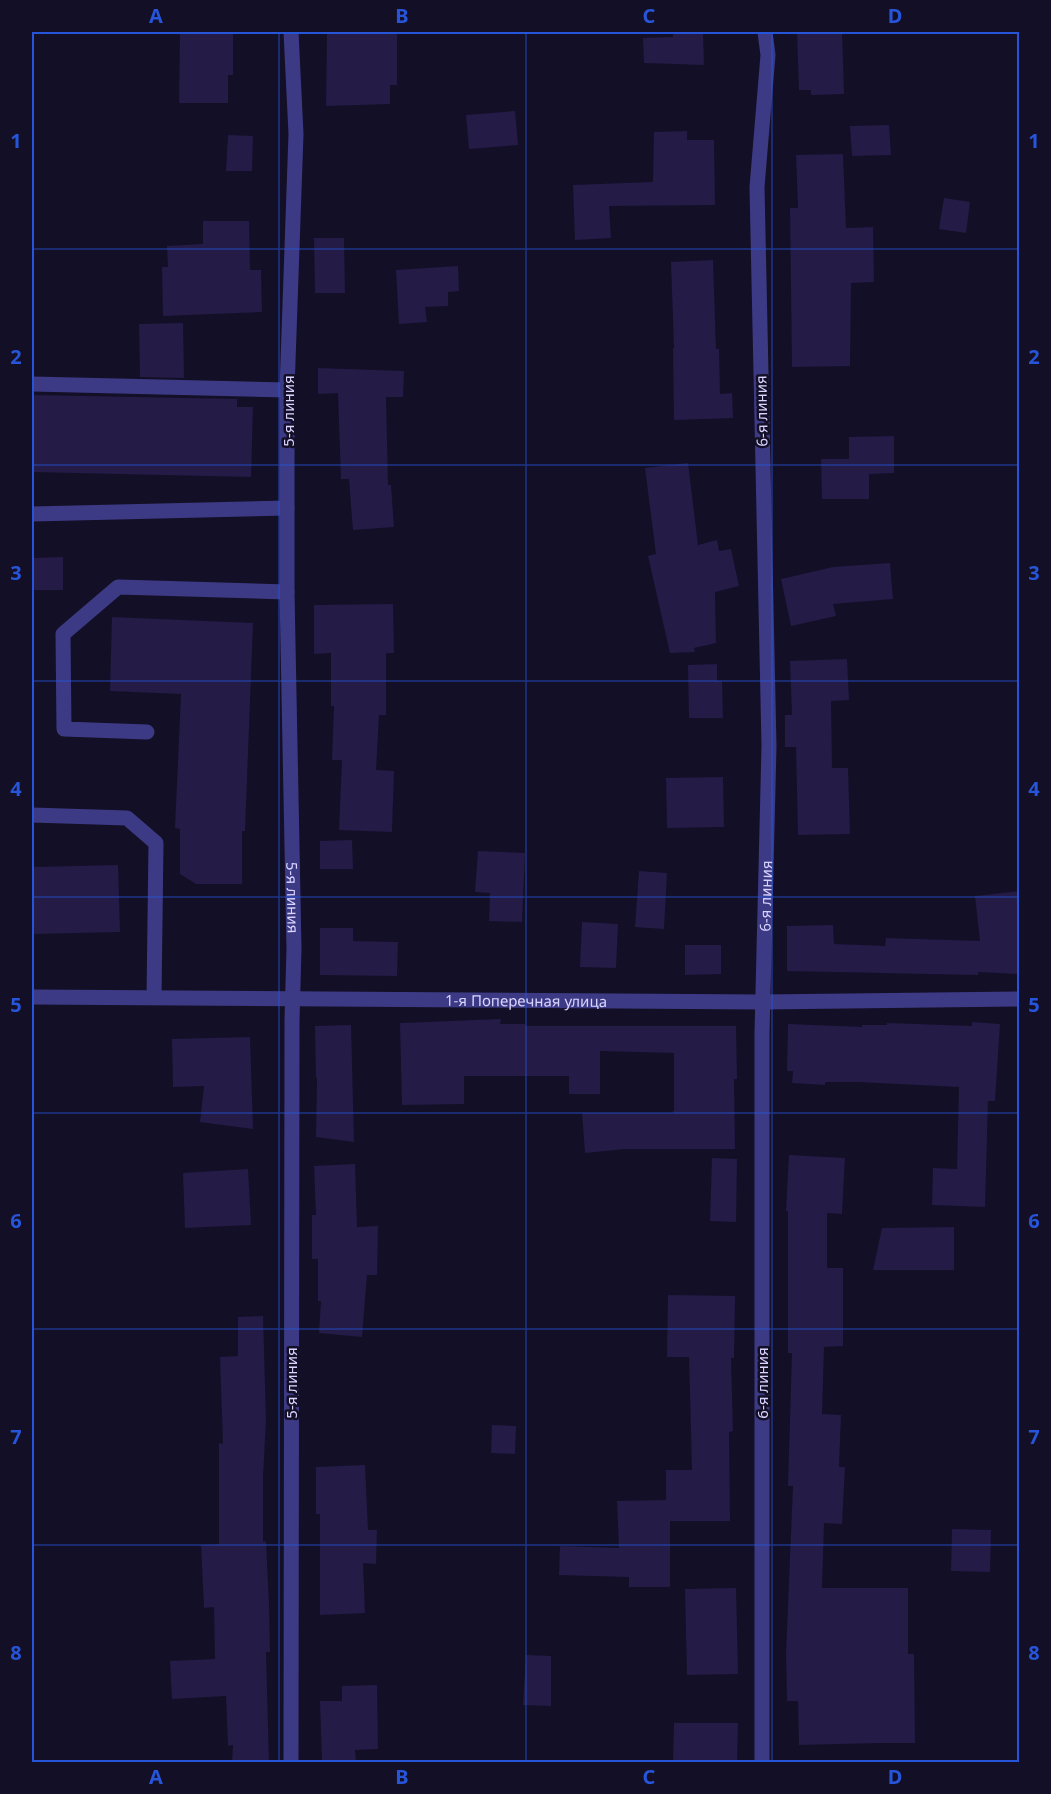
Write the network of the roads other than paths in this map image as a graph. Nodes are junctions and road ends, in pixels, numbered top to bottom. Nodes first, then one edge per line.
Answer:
1 (291, 32) edge
2 (765, 32) edge
3 (32, 384) edge
4 (287, 390) junction
5 (287, 508) junction
6 (32, 514) edge
7 (287, 592) junction
8 (147, 732) dead end
9 (32, 815) edge
10 (32, 997) edge
11 (154, 997) junction
12 (292, 999) junction
13 (1020, 999) edge
14 (762, 1002) junction
15 (291, 1762) edge
16 (762, 1762) edge

1 - 4 street, 5-я линия
2 - 14 street, 6-я линия
3 - 4 street
4 - 5 street, 5-я линия
5 - 6 street
5 - 7 street, 5-я линия
7 - 8 street
7 - 12 street, 5-я линия
9 - 11 street
10 - 11 street, 1-я Поперечная улица
11 - 12 street, 1-я Поперечная улица
12 - 14 street, 1-я Поперечная улица
12 - 15 street, 5-я линия
13 - 14 street, 1-я Поперечная улица
14 - 16 street, 6-я линия

